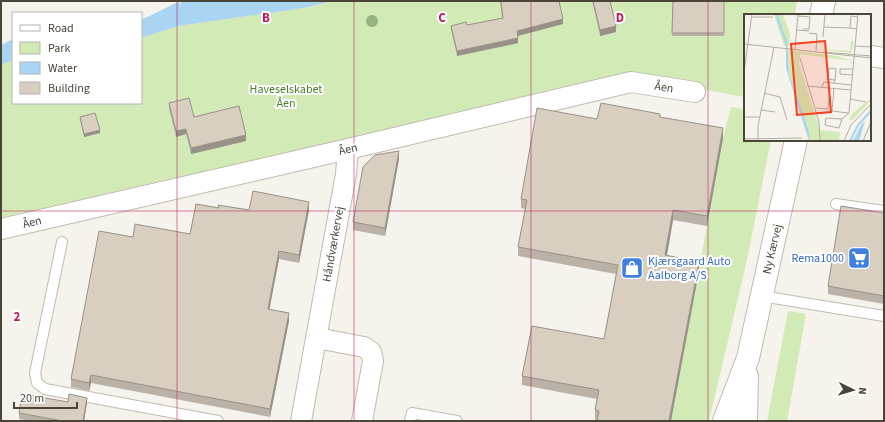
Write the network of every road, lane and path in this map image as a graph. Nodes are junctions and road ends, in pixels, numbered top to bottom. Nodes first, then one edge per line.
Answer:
1 (824, 1) edge
2 (822, 14) edge
3 (871, 56) edge
4 (884, 58) edge
5 (695, 92) dead end
6 (796, 141) edge
7 (348, 149) junction
8 (836, 204) dead end
9 (884, 211) edge
10 (1, 229) edge
11 (62, 242) dead end
12 (762, 296) junction
13 (884, 316) edge
14 (316, 338) junction
15 (748, 358) junction
16 (218, 421) edge
17 (301, 421) edge
18 (362, 421) edge
19 (410, 421) edge
20 (456, 421) edge
21 (724, 421) edge
22 (746, 421) edge

1 - 2 street
3 - 4 street
5 - 7 street, Åen
6 - 12 street, Ny Kærvej
7 - 10 street, Åen
7 - 14 street, Håndværkervej
8 - 9 lane
11 - 16 lane
12 - 13 lane
12 - 15 street, Ny Kærvej
14 - 17 street, Håndværkervej
14 - 18 street
15 - 21 street, Ny Kærvej
15 - 22 street, Ny Kærvej
19 - 20 lane

